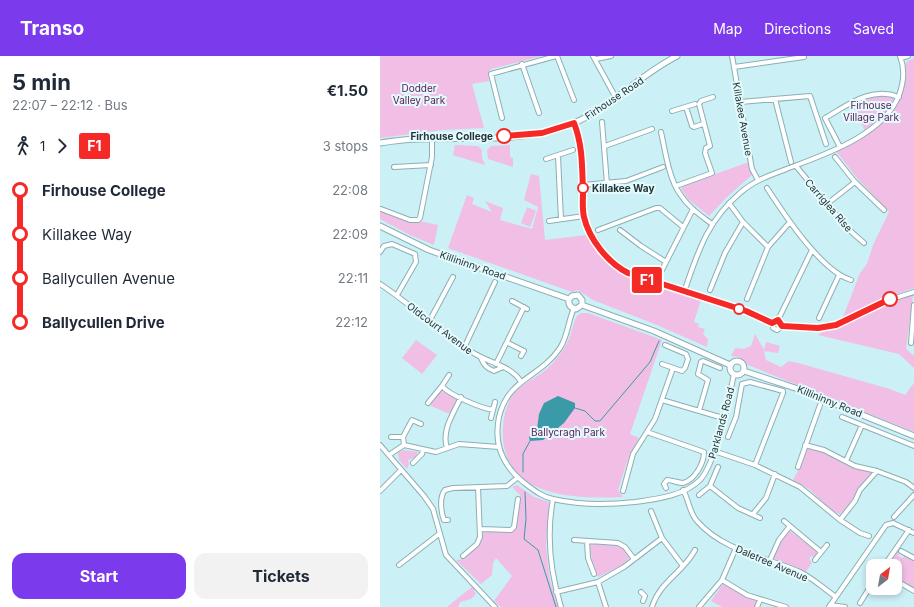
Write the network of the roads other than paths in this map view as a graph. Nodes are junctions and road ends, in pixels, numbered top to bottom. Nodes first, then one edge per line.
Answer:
1 (557, 56) edge
2 (611, 56) edge
3 (677, 56) edge
4 (732, 56) edge
5 (908, 56) edge
6 (595, 57) edge
7 (804, 57) dead end
8 (901, 57) edge
9 (522, 64) junction
10 (734, 67) junction
11 (713, 97) dead end
12 (898, 97) junction
13 (616, 98) junction
14 (775, 99) junction
15 (574, 100) dead end
16 (740, 102) junction
17 (695, 104) dead end
18 (686, 107) junction
19 (672, 111) dead end
20 (539, 113) dead end
21 (502, 118) dead end
22 (602, 122) dead end
23 (574, 123) junction
24 (703, 124) junction
25 (652, 129) dead end
26 (661, 132) dead end
27 (432, 138) junction
28 (380, 143) edge
29 (826, 144) dead end
30 (605, 146) junction
31 (840, 146) junction
32 (573, 150) dead end
33 (558, 156) junction
34 (835, 156) dead end
35 (546, 159) dead end
36 (791, 162) dead end
37 (431, 165) junction
38 (796, 166) junction
39 (394, 167) dead end
40 (663, 167) dead end
41 (758, 180) junction
42 (855, 182) junction
43 (607, 184) junction
44 (583, 185) junction
45 (676, 186) junction
46 (767, 188) dead end
47 (729, 203) junction
48 (826, 204) junction
49 (381, 209) edge
50 (692, 209) junction
51 (884, 210) dead end
52 (584, 216) junction
53 (561, 219) junction
54 (549, 221) dead end
55 (743, 222) junction
56 (790, 222) junction
57 (712, 224) junction
58 (380, 226) edge
59 (683, 227) junction
60 (598, 230) dead end
61 (620, 230) dead end
62 (864, 243) dead end
63 (768, 247) junction
64 (812, 250) junction
65 (380, 252) edge
66 (666, 262) junction
67 (660, 274) dead end
68 (839, 274) junction
69 (453, 277) dead end
70 (851, 280) dead end
71 (495, 282) dead end
72 (381, 285) edge
73 (710, 290) dead end
74 (684, 292) junction
75 (914, 292) edge
76 (397, 296) junction
77 (569, 299) junction
78 (747, 300) dead end
79 (512, 301) dead end
80 (582, 305) junction
81 (914, 305) edge
82 (574, 308) junction
83 (819, 318) dead end
84 (430, 320) junction
85 (778, 320) junction
86 (772, 323) junction
87 (782, 326) junction
88 (508, 343) junction
89 (911, 343) dead end
90 (665, 345) dead end
91 (464, 348) junction
92 (521, 356) dead end
93 (481, 357) junction
94 (496, 364) junction
95 (662, 364) dead end
96 (730, 365) junction
97 (503, 368) junction
98 (673, 368) junction
99 (720, 368) dead end
100 (744, 371) junction
101 (734, 374) junction
102 (448, 375) dead end
103 (521, 382) junction
104 (442, 386) junction
105 (461, 397) junction
106 (662, 400) junction
107 (496, 402) dead end
108 (428, 403) dead end
109 (820, 405) dead end
110 (492, 410) junction
111 (699, 411) junction
112 (842, 417) dead end
113 (491, 418) dead end
114 (723, 418) junction
115 (421, 424) dead end
116 (862, 426) junction
117 (647, 432) junction
118 (914, 436) edge
119 (391, 437) dead end
120 (403, 437) junction
121 (728, 437) dead end
122 (805, 444) junction
123 (380, 445) edge
124 (404, 445) junction
125 (914, 446) edge
126 (499, 447) junction
127 (447, 448) junction
128 (423, 450) junction
129 (714, 451) junction
130 (389, 455) junction
131 (846, 461) junction
132 (413, 463) dead end
133 (755, 465) junction
134 (718, 467) dead end
135 (798, 467) dead end
136 (401, 470) junction
137 (878, 471) junction
138 (775, 474) junction
139 (517, 478) junction
140 (710, 486) junction
141 (478, 487) junction
142 (666, 488) dead end
143 (914, 488) edge
144 (684, 490) junction
145 (380, 491) edge
146 (623, 491) dead end
147 (914, 494) edge
148 (699, 495) dead end
149 (518, 499) dead end
150 (553, 499) junction
151 (651, 511) dead end
152 (753, 514) junction
153 (894, 517) dead end
154 (760, 518) dead end
155 (448, 520) dead end
156 (840, 520) junction
157 (784, 521) dead end
158 (790, 526) junction
159 (481, 529) junction
160 (909, 530) junction
161 (914, 533) edge
162 (439, 534) junction
163 (869, 536) dead end
164 (662, 538) junction
165 (574, 540) dead end
166 (587, 541) junction
167 (826, 545) dead end
168 (736, 548) junction
169 (695, 550) dead end
170 (901, 551) dead end
171 (821, 552) junction
172 (463, 556) dead end
173 (914, 558) edge
174 (634, 559) junction
175 (889, 559) edge
176 (815, 560) dead end
177 (769, 562) junction
178 (399, 565) dead end
179 (683, 566) junction
180 (594, 574) dead end
181 (722, 580) junction
182 (598, 582) junction
183 (902, 584) edge
184 (556, 592) junction
185 (642, 592) dead end
186 (914, 592) edge
187 (866, 593) edge
188 (645, 596) junction
189 (836, 597) junction
190 (654, 599) junction
191 (760, 600) junction
192 (643, 601) dead end
193 (860, 603) dead end
194 (829, 606) edge
195 (495, 607) edge
196 (561, 607) edge
197 (606, 607) edge
198 (652, 607) edge
199 (699, 607) edge
200 (757, 607) edge
201 (786, 607) edge
202 (845, 607) edge

1 - 9 street
1 - 15 street
2 - 6 street
3 - 13 main road, Firhouse Road
4 - 10 street, Killakee Avenue
5 - 8 street
6 - 13 street
7 - 10 street
8 - 12 street
9 - 20 street
9 - 21 street
10 - 16 street, Killakee Avenue
11 - 24 street
12 - 31 street
12 - 31 street
13 - 23 main road, Firhouse Road
14 - 16 street
14 - 29 street
14 - 36 street
16 - 41 street, Killakee Avenue
17 - 18 street
18 - 19 street
18 - 24 street
22 - 30 street
23 - 27 main road, Firhouse Road
23 - 44 street
24 - 45 street
25 - 30 street
26 - 45 street
27 - 28 main road, Firhouse Road
27 - 37 street
30 - 43 street
31 - 38 street
32 - 33 street
33 - 35 street
33 - 53 street
34 - 42 street
37 - 39 street
37 - 49 street
38 - 41 street
38 - 48 street, Carriglea Rise
40 - 43 street
41 - 47 street
42 - 48 street
42 - 51 street
43 - 44 street
44 - 52 street
45 - 50 street
46 - 56 street
47 - 55 street
47 - 57 street
48 - 62 street, Carriglea Rise
50 - 57 street
50 - 59 street
52 - 53 street
52 - 74 street
53 - 54 street
55 - 63 street
55 - 73 street
56 - 63 street
56 - 64 street
57 - 74 street
58 - 77 main road, Killininny Road
59 - 60 street
59 - 66 street
61 - 66 street
63 - 78 street
64 - 68 street
64 - 85 street
65 - 76 street
66 - 67 street
68 - 70 street
68 - 83 street
69 - 84 street
71 - 91 street
72 - 76 street, Oldcourt Avenue
74 - 86 street
75 - 87 street
76 - 84 street, Oldcourt Avenue
77 - 80 main road, Killininny Road
77 - 82 main road
79 - 88 street
80 - 82 main road
80 - 96 main road, Killininny Road
81 - 89 street
82 - 103 street, Parklands Road
84 - 91 street, Oldcourt Avenue
85 - 86 street
85 - 87 street
86 - 87 street
88 - 92 street
88 - 94 street
90 - 98 street
91 - 93 street, Oldcourt Avenue
93 - 94 street, Oldcourt Avenue
93 - 97 street
94 - 97 street, Oldcourt Avenue
95 - 98 street
96 - 100 main road, Killininny Road
96 - 101 main road
97 - 103 street, Oldcourt Avenue
98 - 106 street
99 - 111 street
100 - 101 main road
100 - 118 main road, Killininny Road
101 - 114 street, Parklands Road
102 - 104 street
103 - 126 street, Parklands Road
104 - 105 street
104 - 108 street
105 - 110 street
105 - 127 street
106 - 111 street
106 - 117 street
107 - 110 street
109 - 122 street
110 - 113 street
111 - 114 street
112 - 116 street
114 - 129 street, Parklands Road
115 - 120 street
116 - 125 street
116 - 131 street
117 - 142 street
117 - 146 street
119 - 120 street
120 - 124 street
121 - 133 street
122 - 131 street
122 - 135 street
123 - 130 street
124 - 128 street
124 - 130 street
126 - 127 street
126 - 139 street, Parklands Road
127 - 128 street
128 - 132 street
129 - 133 street
129 - 144 street, Parklands Road
130 - 136 street
131 - 137 street
133 - 138 street
134 - 140 street
136 - 145 street
136 - 162 street
137 - 143 street
137 - 156 street
138 - 152 street
138 - 156 street
139 - 141 street
139 - 150 street, Parklands Road
140 - 148 street
140 - 152 street
141 - 155 street
141 - 159 street
144 - 150 street, Parklands Road
144 - 168 street, Daletree Avenue
147 - 153 street
149 - 159 street
150 - 184 street
151 - 164 street
152 - 154 street
156 - 163 street
157 - 158 street
158 - 171 street
158 - 177 street
159 - 172 street
160 - 161 street
160 - 175 street
160 - 189 street
162 - 178 street
162 - 195 street
164 - 174 street
164 - 179 street
165 - 166 street
166 - 174 street
166 - 180 street
167 - 171 street
168 - 177 street, Daletree Avenue
168 - 181 street
169 - 179 street
170 - 173 street
171 - 176 street
174 - 182 street
177 - 189 street, Daletree Avenue
179 - 190 street
181 - 191 street
181 - 199 street
182 - 184 street
182 - 197 street
183 - 186 street
184 - 196 street
185 - 188 street
187 - 193 street
188 - 190 street
188 - 192 street
189 - 194 street
190 - 198 street
191 - 200 street
191 - 201 street
194 - 202 street

